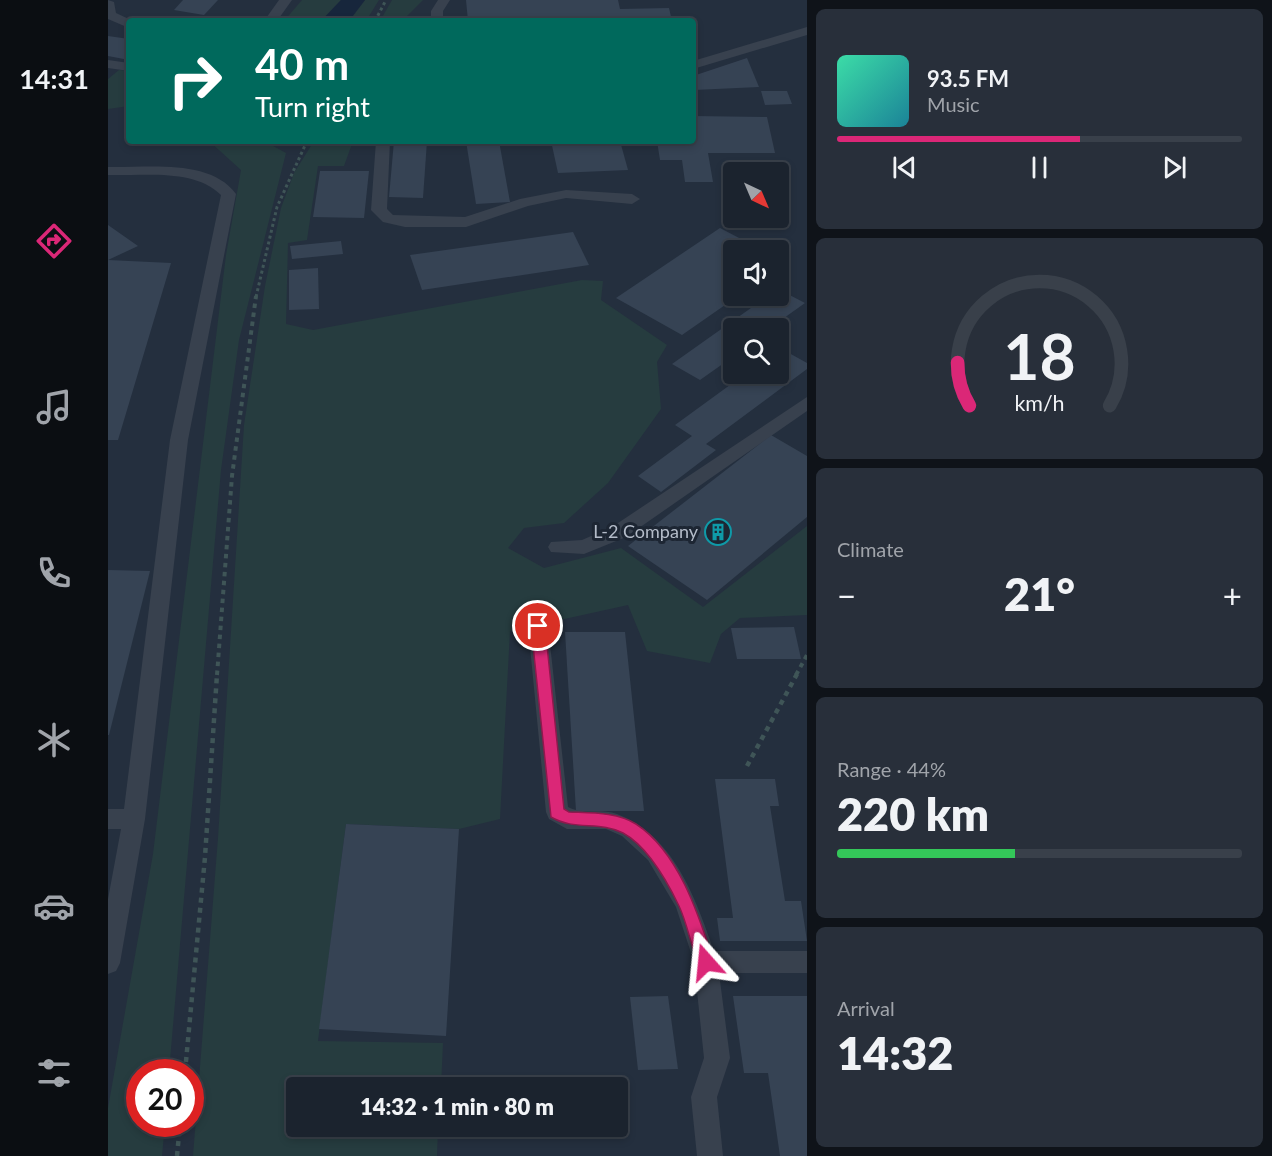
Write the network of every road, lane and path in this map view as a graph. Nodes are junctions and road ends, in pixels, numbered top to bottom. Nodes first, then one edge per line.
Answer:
1 (286, 0) edge
2 (386, 0) edge
3 (444, 0) edge
4 (108, 2) edge
5 (272, 18) edge
6 (377, 18) edge
7 (437, 18) edge
8 (126, 23) edge
9 (807, 31) edge
10 (108, 64) edge
11 (696, 64) edge
12 (126, 67) edge
13 (305, 144) edge
14 (383, 144) edge
15 (108, 171) edge
16 (632, 199) dead end
17 (807, 403) edge
18 (558, 547) dead end
19 (538, 626) dead end
20 (807, 655) edge
21 (747, 766) dead end
22 (108, 819) edge
23 (134, 819) junction
24 (706, 962) junction
25 (807, 962) edge
26 (108, 963) edge
27 (186, 1059) edge
28 (179, 1137) edge
29 (177, 1156) edge
30 (710, 1156) edge

1 - 5 lane
2 - 6 path
3 - 7 lane
4 - 8 lane
9 - 11 lane
10 - 12 lane
13 - 27 path
14 - 16 lane
15 - 23 lane
17 - 18 lane
19 - 24 lane
20 - 21 path
22 - 23 lane
23 - 26 lane
24 - 25 lane
24 - 30 lane
28 - 29 path

